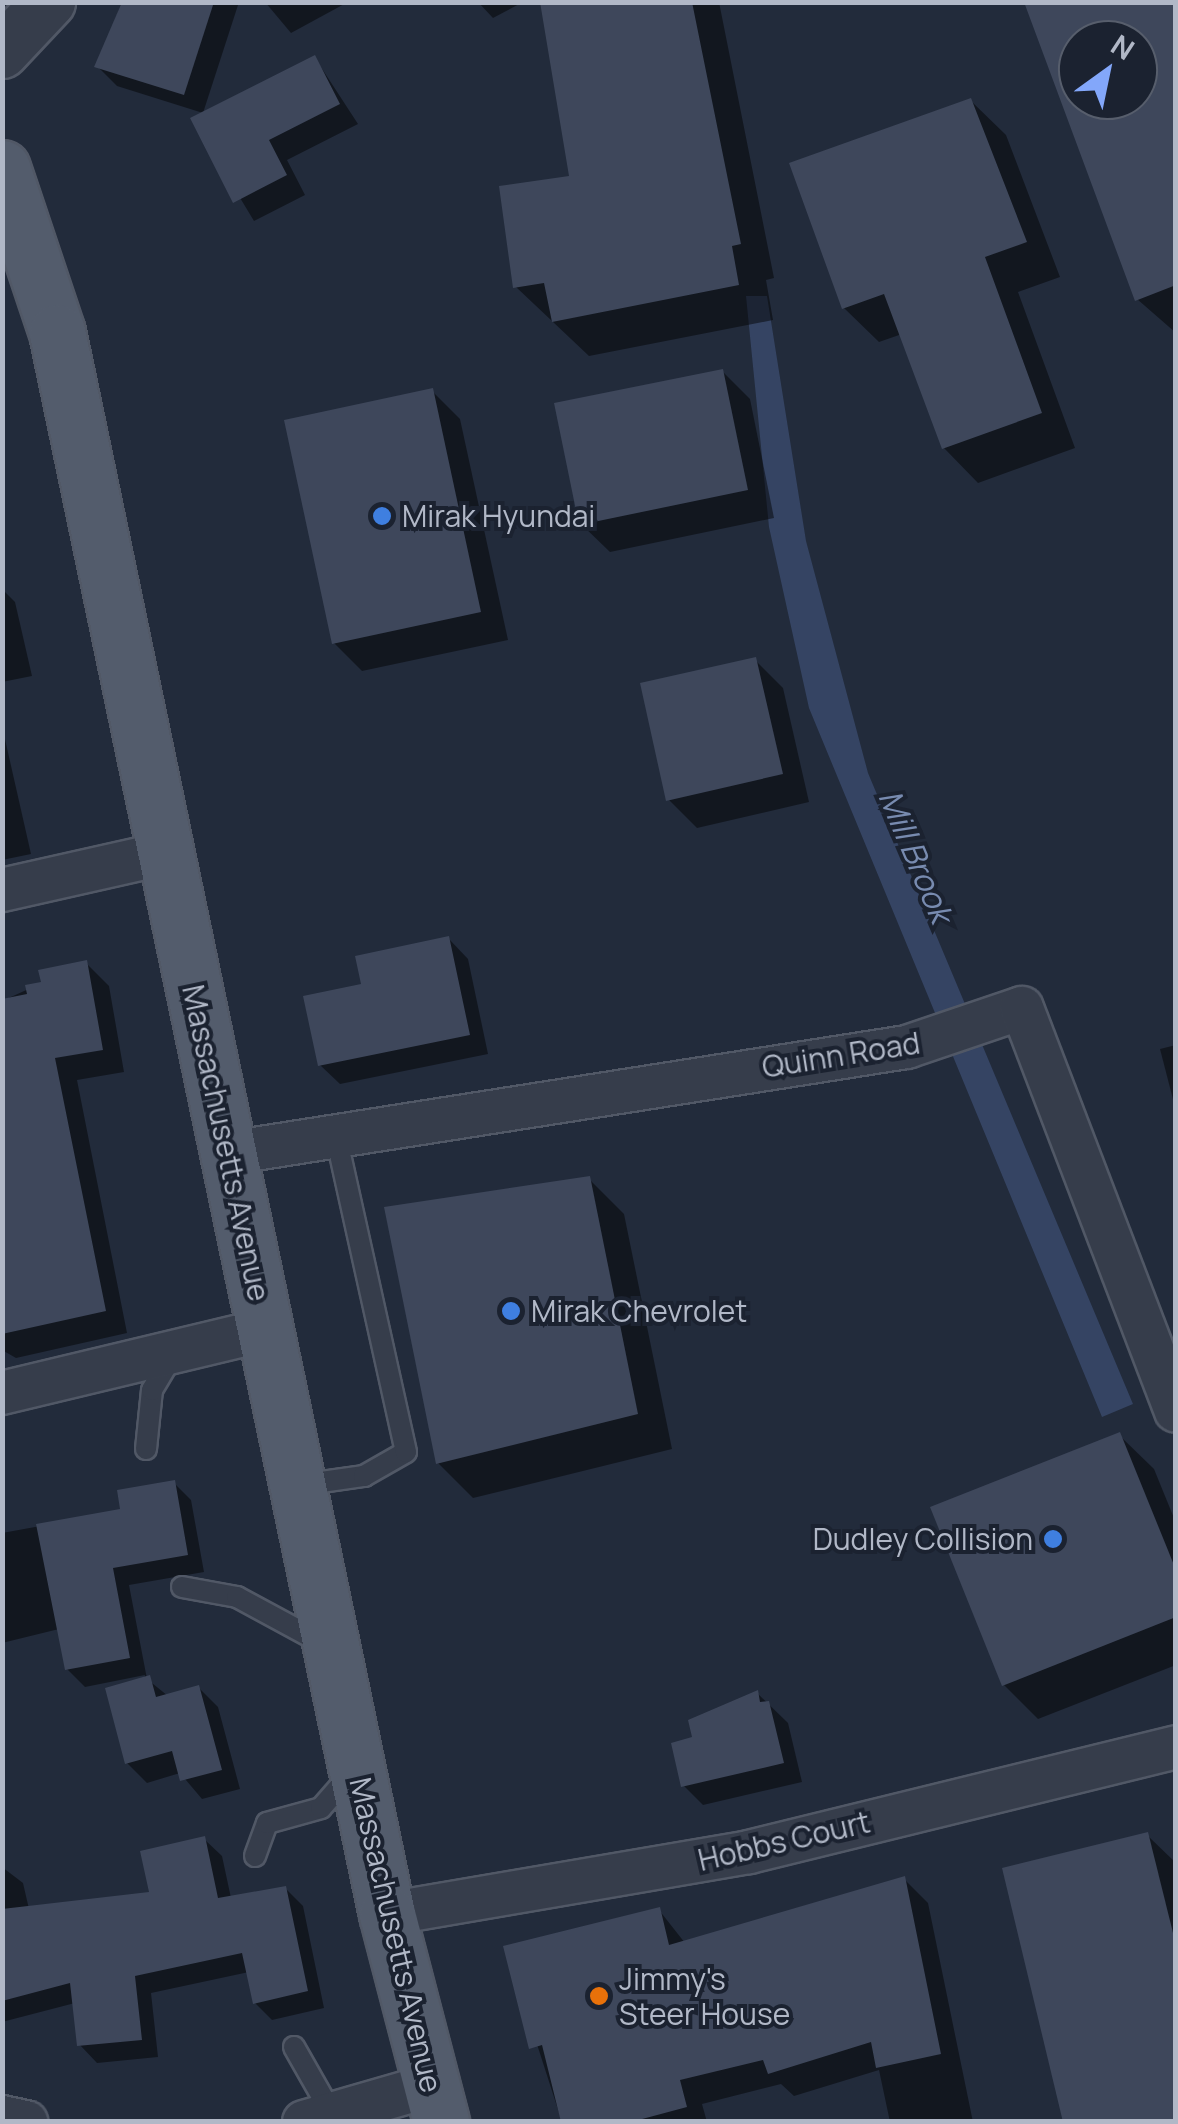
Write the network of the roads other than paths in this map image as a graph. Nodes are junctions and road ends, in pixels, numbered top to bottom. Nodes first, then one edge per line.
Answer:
1 (49, 2) edge
2 (2, 52) edge
3 (2, 168) edge
4 (12, 231) edge
5 (166, 854) junction
6 (2, 890) edge
7 (336, 1136) junction
8 (229, 1152) junction
9 (266, 1330) junction
10 (175, 1352) junction
11 (2, 1393) edge
12 (1176, 1411) edge
13 (146, 1449) dead end
14 (298, 1486) junction
15 (182, 1587) dead end
16 (333, 1651) junction
17 (1176, 1747) edge
18 (357, 1767) junction
19 (255, 1856) dead end
20 (388, 1914) junction
21 (294, 2047) dead end
22 (435, 2104) edge
23 (2, 2117) edge
24 (318, 2118) edge
25 (26, 2122) edge

1 - 2 street
3 - 4 main road, Massachusetts Avenue
4 - 5 main road, Massachusetts Avenue
5 - 6 street
5 - 8 main road, Massachusetts Avenue
7 - 8 street, Quinn Road
7 - 12 street, Quinn Road
7 - 14 lane
8 - 9 main road, Massachusetts Avenue
9 - 10 street
9 - 14 main road, Massachusetts Avenue
10 - 11 street
10 - 13 lane
14 - 16 main road, Massachusetts Avenue
15 - 16 lane
16 - 18 main road, Massachusetts Avenue
17 - 20 street, Hobbs Court
18 - 19 lane
18 - 20 main road, Massachusetts Avenue
20 - 22 main road, Massachusetts Avenue
21 - 24 lane
22 - 24 street
23 - 25 street

